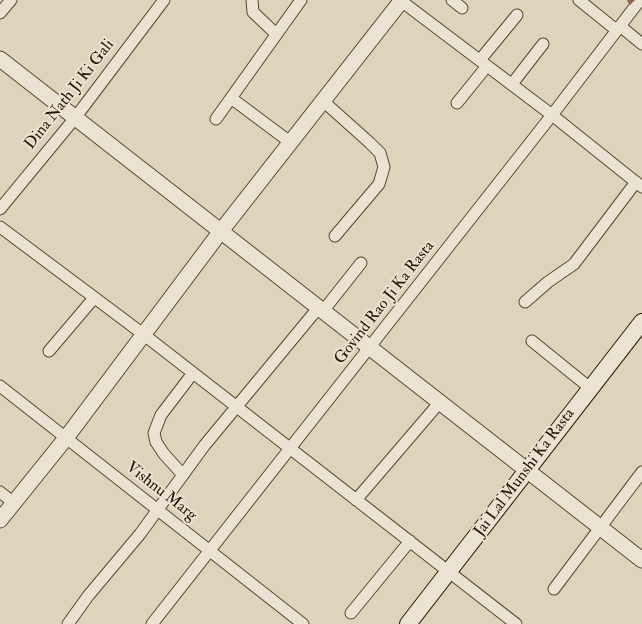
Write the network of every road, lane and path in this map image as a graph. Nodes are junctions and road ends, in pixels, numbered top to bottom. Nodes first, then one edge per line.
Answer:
1 (10, 0) edge
2 (164, 0) edge
3 (252, 0) edge
4 (301, 0) edge
5 (401, 0) edge
6 (452, 0) edge
7 (579, 0) edge
8 (640, 0) edge
9 (462, 8) dead end
10 (0, 13) edge
11 (517, 15) dead end
12 (620, 26) junction
13 (276, 34) junction
14 (543, 44) dead end
15 (642, 44) edge
16 (0, 59) edge
17 (483, 63) junction
18 (512, 84) junction
19 (231, 98) junction
20 (323, 101) junction
21 (457, 103) dead end
22 (552, 115) junction
23 (75, 118) junction
24 (216, 119) dead end
25 (290, 142) junction
26 (639, 185) edge
27 (0, 208) edge
28 (0, 228) edge
29 (221, 231) junction
30 (335, 236) dead end
31 (361, 263) dead end
32 (94, 298) junction
33 (525, 302) dead end
34 (321, 309) junction
35 (642, 322) edge
36 (143, 334) junction
37 (532, 341) dead end
38 (371, 347) junction
39 (49, 352) dead end
40 (193, 374) junction
41 (0, 386) edge
42 (590, 388) junction
43 (440, 402) junction
44 (237, 409) junction
45 (66, 438) junction
46 (290, 449) junction
47 (527, 470) junction
48 (642, 472) edge
49 (183, 475) junction
50 (0, 492) edge
51 (356, 500) junction
52 (14, 503) junction
53 (157, 511) junction
54 (0, 520) edge
55 (601, 528) junction
56 (410, 541) junction
57 (210, 551) junction
58 (642, 560) edge
59 (449, 572) junction
60 (554, 589) dead end
61 (351, 613) dead end
62 (68, 624) edge
63 (152, 624) edge
64 (303, 624) edge
65 (408, 624) edge
66 (516, 624) edge

1 - 10 street
2 - 23 street, Dina Nath Ji Ki Gali
3 - 13 street
4 - 13 street
5 - 17 street
5 - 20 street
6 - 9 street
7 - 12 street
8 - 12 street, Govind Rao Ji Ka Rasta
11 - 17 street
12 - 15 street
12 - 22 street, Govind Rao Ji Ka Rasta
13 - 19 street
14 - 18 street
16 - 23 street
17 - 18 street
17 - 21 street
18 - 22 street
19 - 24 street
19 - 25 street
20 - 25 street
20 - 30 street
22 - 26 street
22 - 38 street, Govind Rao Ji Ka Rasta
23 - 27 street, Dina Nath Ji Ki Gali
23 - 29 street
25 - 29 street
26 - 33 street
28 - 32 street
29 - 34 street
29 - 36 street
31 - 34 street
32 - 36 street
32 - 39 street
34 - 38 street
34 - 44 street
35 - 42 main road, Jai Lal Munshi Ka Rasta
36 - 40 street
36 - 45 street
37 - 42 street
38 - 43 street
38 - 46 street, Govind Rao Ji Ka Rasta
40 - 44 street
40 - 49 street
41 - 45 street, Vishnu Marg
42 - 47 main road, Jai Lal Munshi Ka Rasta
43 - 47 street
43 - 51 street
44 - 46 street
44 - 49 street
45 - 52 street
45 - 53 street, Vishnu Marg
46 - 51 street
46 - 57 street, Govind Rao Ji Ka Rasta
47 - 55 street
47 - 59 main road, Jai Lal Munshi Ka Rasta
48 - 55 street
49 - 53 street
50 - 52 street
51 - 56 street
52 - 54 street
53 - 57 street, Vishnu Marg
53 - 62 street
55 - 58 street
55 - 60 street
56 - 59 street
56 - 61 street
57 - 63 street, Govind Rao Ji Ka Rasta
57 - 64 street, Vishnu Marg
59 - 65 main road, Jai Lal Munshi Ka Rasta
59 - 66 street

